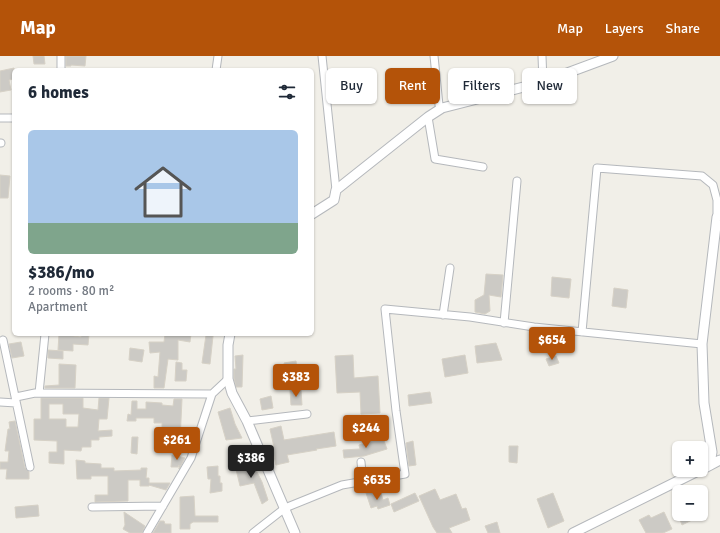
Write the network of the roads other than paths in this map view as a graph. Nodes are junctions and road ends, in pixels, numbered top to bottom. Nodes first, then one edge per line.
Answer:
1 (61, 56) edge
2 (218, 56) edge
3 (322, 56) edge
4 (434, 56) edge
5 (542, 56) edge
6 (613, 56) edge
7 (62, 68) edge
8 (216, 68) edge
9 (542, 68) edge
10 (577, 69) edge
11 (522, 87) edge
12 (442, 108) junction
13 (428, 116) junction
14 (0, 118) edge
15 (12, 118) edge
16 (483, 167) dead end
17 (517, 181) dead end
18 (336, 190) junction
19 (314, 213) edge
20 (719, 216) edge
21 (450, 268) dead end
22 (442, 315) junction
23 (504, 323) junction
24 (582, 332) junction
25 (45, 336) edge
26 (230, 336) edge
27 (3, 340) dead end
28 (702, 344) junction
29 (228, 379) junction
30 (39, 393) junction
31 (212, 394) junction
32 (16, 400) junction
33 (0, 402) edge
34 (307, 414) dead end
35 (247, 421) junction
36 (716, 454) edge
37 (720, 460) edge
38 (361, 462) dead end
39 (708, 462) edge
40 (708, 466) edge
41 (30, 467) dead end
42 (686, 477) edge
43 (363, 482) junction
44 (163, 506) junction
45 (92, 507) dead end
46 (285, 508) junction
47 (147, 533) edge
48 (253, 533) edge
49 (295, 533) edge
50 (573, 533) edge

1 - 7 street
2 - 8 street
3 - 18 street
4 - 12 street
5 - 9 street
6 - 10 street
11 - 12 street
12 - 13 street
13 - 16 street
13 - 18 street
14 - 15 street
17 - 23 street
18 - 19 street
20 - 24 street
20 - 28 street
21 - 22 street
22 - 23 street
22 - 43 street
23 - 24 street
24 - 28 street
25 - 30 street
26 - 29 street
27 - 32 street
28 - 36 street
29 - 31 street
29 - 35 street
30 - 31 street
30 - 32 street
31 - 44 street
32 - 33 street
32 - 41 street
34 - 35 street
35 - 46 street
36 - 39 street
37 - 40 street
38 - 43 street
42 - 50 street
43 - 46 street
44 - 45 street
44 - 47 street
46 - 48 street
46 - 49 street

